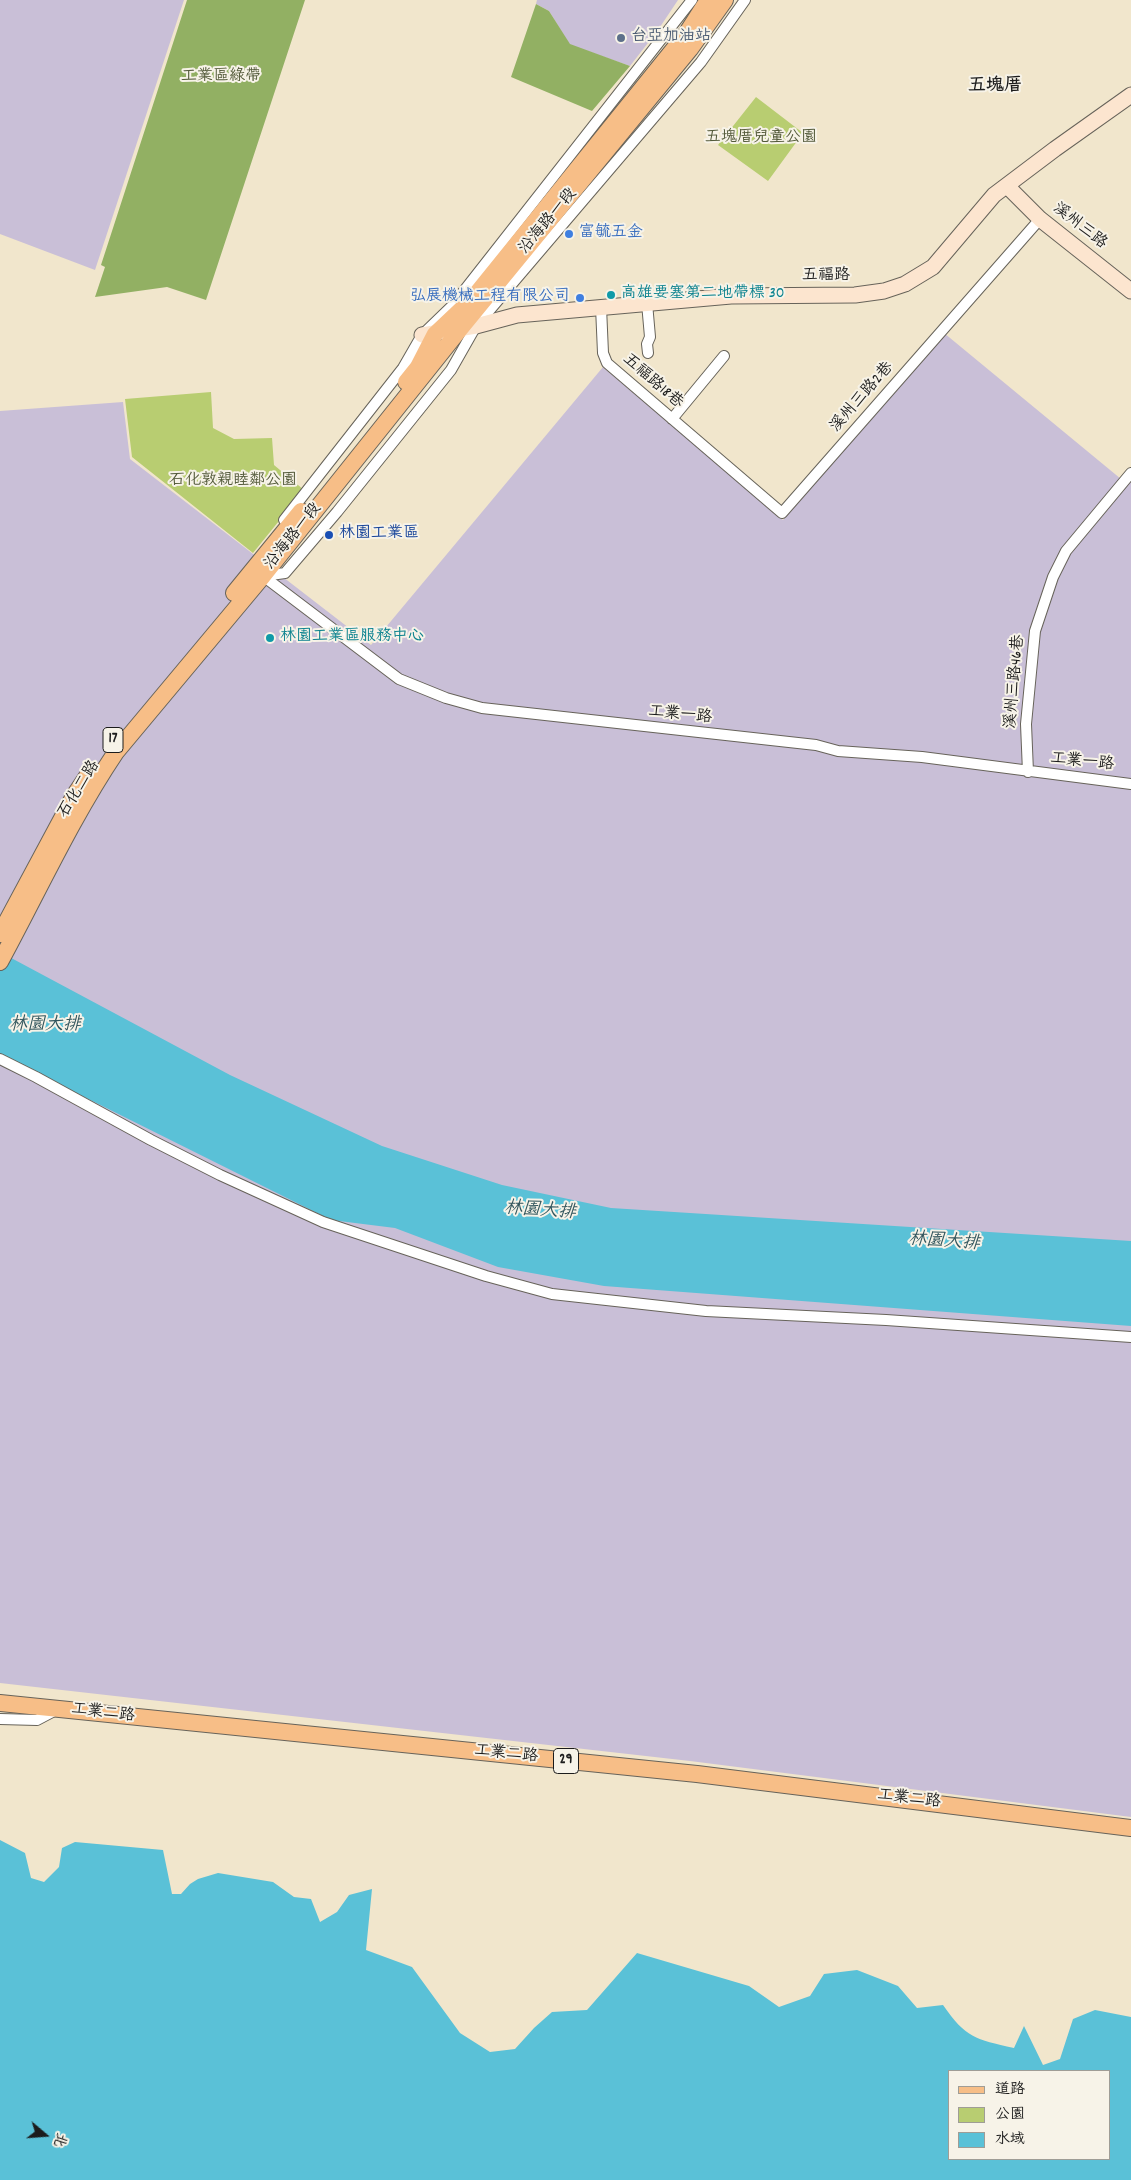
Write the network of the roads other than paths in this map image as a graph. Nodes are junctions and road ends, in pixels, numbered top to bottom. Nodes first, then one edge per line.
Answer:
1 (692, 0) edge
2 (708, 0) edge
3 (725, 0) edge
4 (745, 0) edge
5 (1131, 95) edge
6 (1008, 187) junction
7 (1040, 219) junction
8 (1131, 291) edge
9 (647, 303) junction
10 (602, 306) junction
11 (469, 327) junction
12 (428, 334) junction
13 (648, 353) dead end
14 (724, 356) dead end
15 (672, 420) junction
16 (697, 440) joint
17 (1131, 473) edge
18 (258, 573) junction
19 (1028, 772) junction
20 (1131, 784) edge
21 (5, 933) edge
22 (0, 962) edge
23 (0, 1059) edge
24 (1131, 1337) edge
25 (0, 1704) edge
26 (58, 1709) junction
27 (0, 1719) edge
28 (1131, 1828) edge

1 - 12 street, 沿海路一段
2 - 12 main road, 沿海路一段 / 17
3 - 11 main road, 沿海路一段 / 17
4 - 11 street, 沿海路一段
5 - 6 street, 五福路
6 - 7 street, 溪州三路
6 - 9 street, 五福路
7 - 8 street, 溪州三路
7 - 16 street, 溪州三路2巷
9 - 10 street, 五福路
9 - 13 street
10 - 11 street, 五福路
10 - 15 street, 五福路18巷
11 - 12 street, 五福路
11 - 18 main road, 沿海路一段 / 17
12 - 18 main road, 沿海路一段 / 17
14 - 15 street
15 - 16 street, 五福路18巷
17 - 19 street, 溪州三路46巷
18 - 19 street, 工業一路
18 - 21 main road, 石化二路 / 17
19 - 20 street, 工業一路
21 - 22 main road, 17
23 - 24 street
25 - 26 main road, 工業二路 / 29
26 - 27 street
26 - 28 main road, 工業二路 / 29

